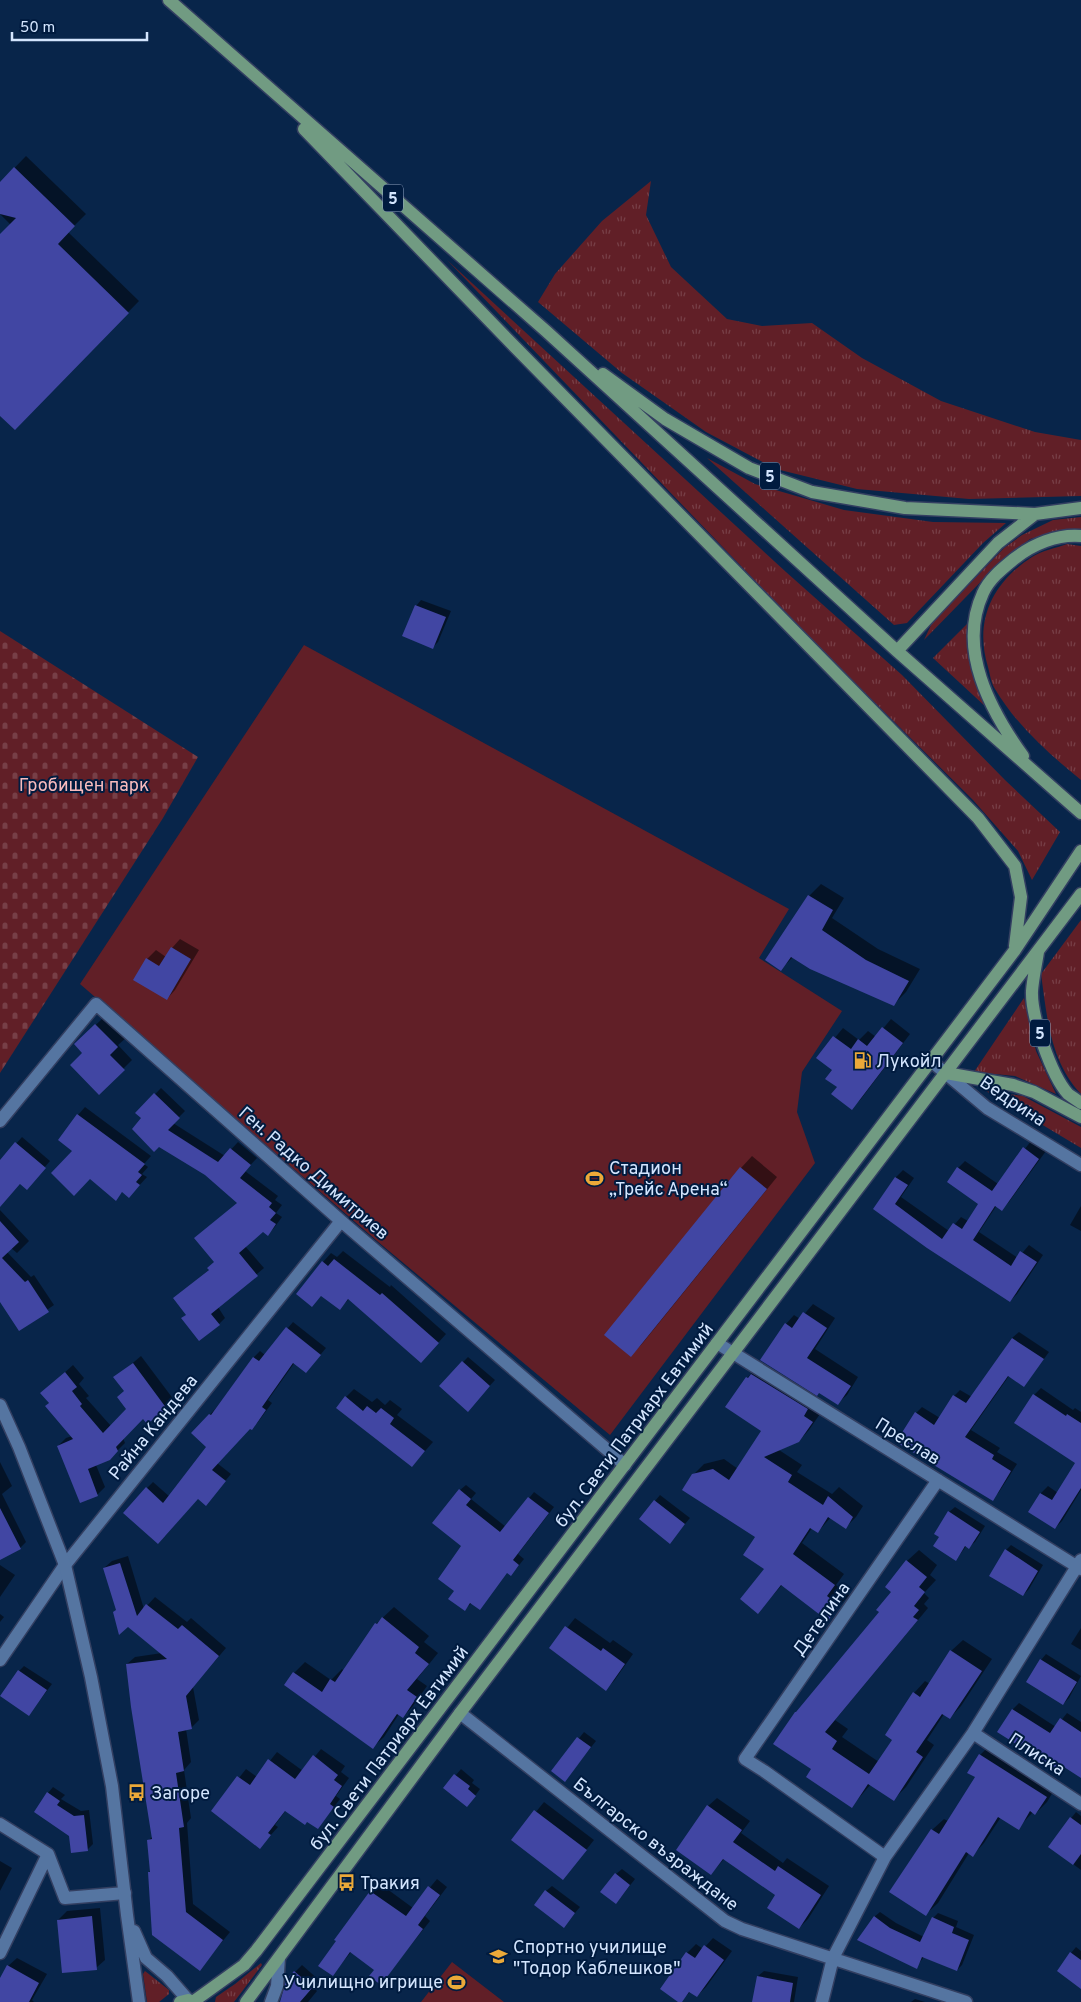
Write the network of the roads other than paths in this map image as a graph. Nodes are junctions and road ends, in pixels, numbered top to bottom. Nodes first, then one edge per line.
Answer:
1 (169, 0) edge
2 (241, 65) junction
3 (546, 331) junction
4 (1081, 508) edge
5 (1035, 514) junction
6 (1081, 536) edge
7 (897, 650) junction
8 (1035, 772) junction
9 (1081, 813) edge
10 (1081, 851) edge
11 (1081, 894) edge
12 (1015, 950) junction
13 (1038, 951) junction
14 (931, 1061) junction
15 (946, 1073) junction
16 (1081, 1103) edge
17 (1081, 1117) edge
18 (0, 1121) edge
19 (1081, 1165) edge
20 (341, 1221) junction
21 (717, 1343) junction
22 (733, 1353) junction
23 (0, 1405) edge
24 (625, 1465) junction
25 (938, 1480) junction
26 (65, 1565) junction
27 (1080, 1565) edge
28 (0, 1660) edge
29 (460, 1713) junction
30 (973, 1733) junction
31 (1081, 1804) edge
32 (0, 1824) edge
33 (48, 1854) junction
34 (885, 1857) junction
35 (125, 1892) junction
36 (127, 1915) junction
37 (0, 1953) edge
38 (279, 1958) junction
39 (832, 1958) junction
40 (190, 2001) edge
41 (139, 2002) edge
42 (246, 2002) edge
43 (271, 2002) edge
44 (822, 2002) edge
45 (966, 2002) edge

1 - 2 main road, 5
2 - 3 main road, 5
2 - 12 main road
3 - 5 main road, 5
3 - 7 main road, 5
4 - 5 main road, 5
5 - 7 main road
6 - 8 main road
7 - 8 main road, 5
8 - 9 main road, 5
10 - 12 main road, бул. Свети Патриарх Евтимий
11 - 13 main road, бул. Свети Патриарх Евтимий / 5
12 - 14 main road, бул. Свети Патриарх Евтимий
13 - 15 main road, бул. Свети Патриарх Евтимий
13 - 16 main road, 5
14 - 15 street, Ведрина
14 - 21 main road, бул. Свети Патриарх Евтимий
15 - 17 main road
15 - 19 street, Ведрина
15 - 22 main road, бул. Свети Патриарх Евтимий
18 - 20 street, Ген. Радко Димитриев
20 - 24 street, Ген. Радко Димитриев
20 - 26 street, Райна Кандева
21 - 22 street, Преслав
21 - 24 main road, бул. Свети Патриарх Евтимий
22 - 25 street, Преслав
22 - 29 main road, бул. Свети Патриарх Евтимий
23 - 26 street
24 - 40 main road, бул. Свети Патриарх Евтимий
25 - 27 street, Преслав
25 - 34 street, Детелина
26 - 28 street, Райна Кандева
26 - 35 street
27 - 30 street
29 - 38 main road, бул. Свети Патриарх Евтимий
29 - 39 street, Българско възраждане
30 - 31 street, Плиска
30 - 34 street
32 - 33 street
33 - 35 street
33 - 37 street
34 - 39 street
35 - 36 street
36 - 40 street
36 - 41 street
38 - 42 main road, бул. Свети Патриарх Евтимий
38 - 43 street
39 - 44 street
39 - 45 street, Българско възраждане

